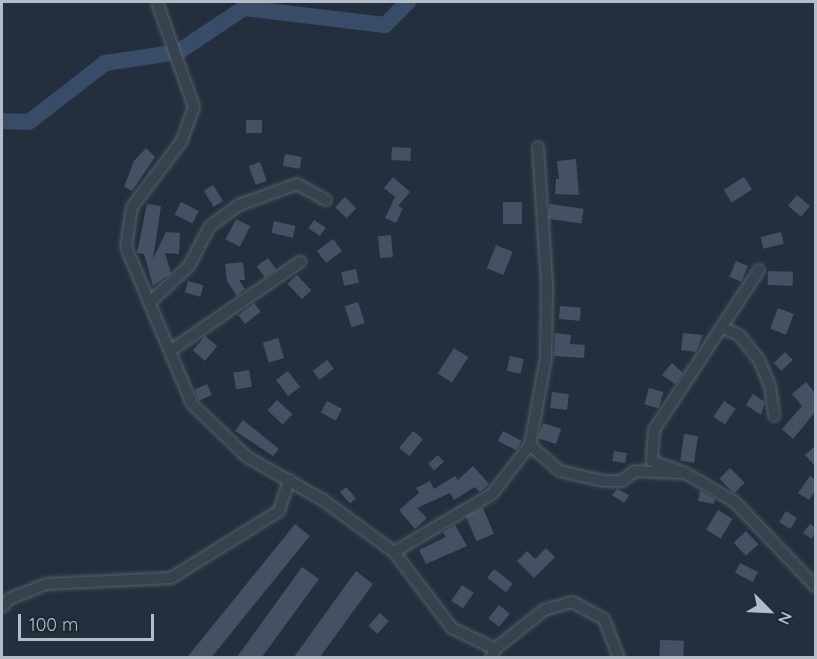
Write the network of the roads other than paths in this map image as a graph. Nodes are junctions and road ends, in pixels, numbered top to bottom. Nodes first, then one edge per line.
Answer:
1 (157, 2) edge
2 (538, 147) dead end
3 (326, 200) dead end
4 (300, 262) dead end
5 (759, 270) dead end
6 (149, 303) junction
7 (722, 327) junction
8 (170, 351) junction
9 (774, 416) dead end
10 (530, 445) junction
11 (685, 473) junction
12 (289, 480) junction
13 (394, 552) junction
14 (816, 587) edge
15 (2, 607) edge
16 (493, 653) edge
17 (619, 657) edge

1 - 6 street
2 - 10 street
3 - 6 street
4 - 8 street
5 - 7 street
6 - 8 street
7 - 9 street
7 - 11 street
8 - 12 street
10 - 11 street
10 - 13 street
11 - 14 street
12 - 13 street
12 - 15 street
13 - 16 street
16 - 17 street

